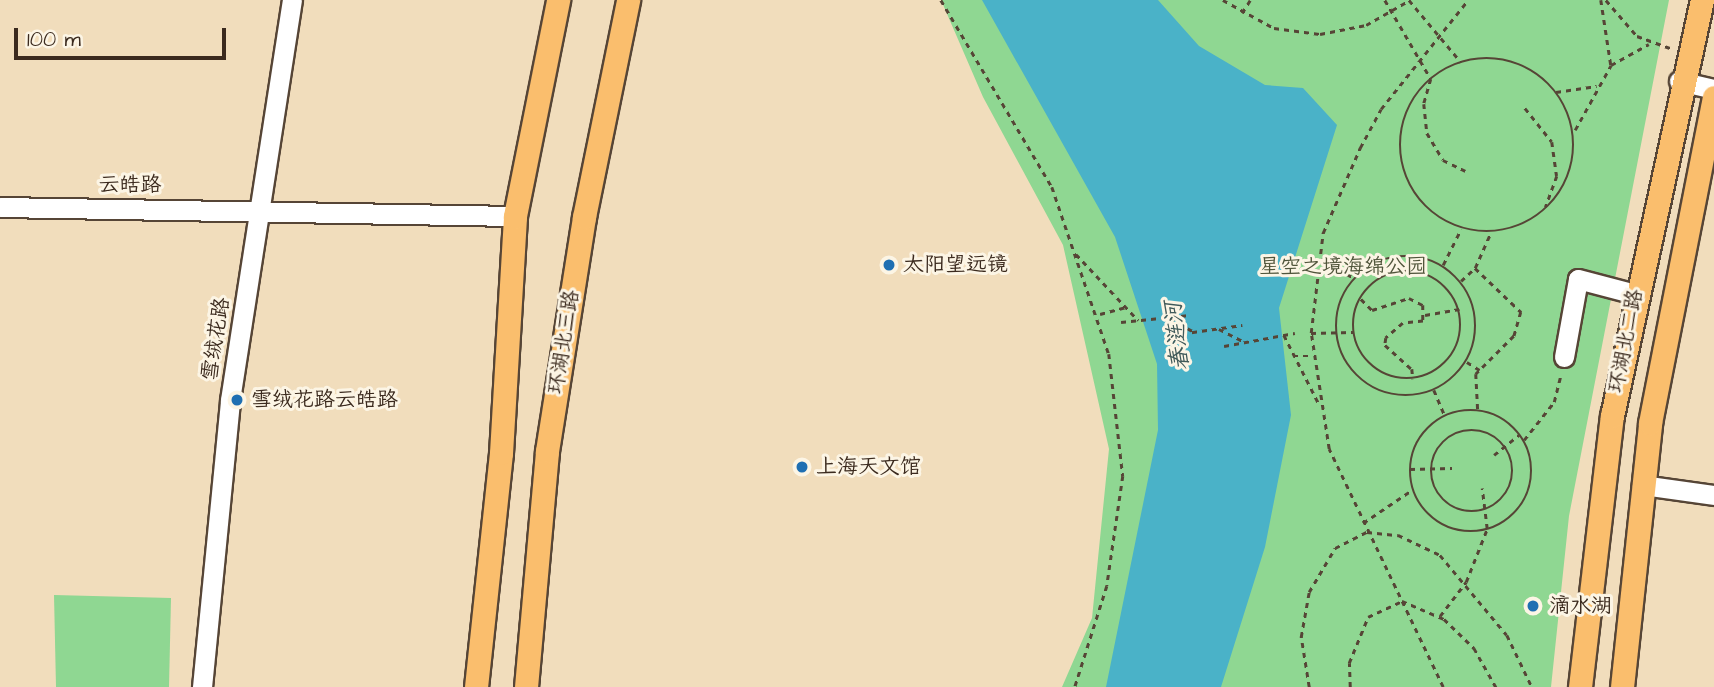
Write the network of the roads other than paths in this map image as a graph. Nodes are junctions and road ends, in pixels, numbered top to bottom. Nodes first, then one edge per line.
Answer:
1 (292, 0) edge
2 (558, 0) edge
3 (628, 0) edge
4 (1702, 0) edge
5 (1679, 81) junction
6 (1714, 89) edge
7 (1714, 97) edge
8 (0, 207) edge
9 (259, 209) junction
10 (515, 216) junction
11 (1635, 294) junction
12 (1564, 357) road end
13 (1642, 485) junction
14 (1714, 495) edge
15 (202, 687) edge
16 (475, 687) edge
17 (526, 687) edge
18 (1580, 687) edge
19 (1622, 687) edge

1 - 9 street, 雪绒花路
2 - 10 main road
3 - 17 main road, 环湖北三路
4 - 5 main road, 环湖北二路
5 - 6 street
5 - 11 main road, 环湖北二路
7 - 13 main road, 环湖北二路
8 - 9 street, 云皓路
9 - 10 street, 云皓路
9 - 15 street, 雪绒花路
10 - 16 main road
11 - 12 street
11 - 18 main road, 环湖北二路
13 - 14 street
13 - 19 main road, 环湖北二路

